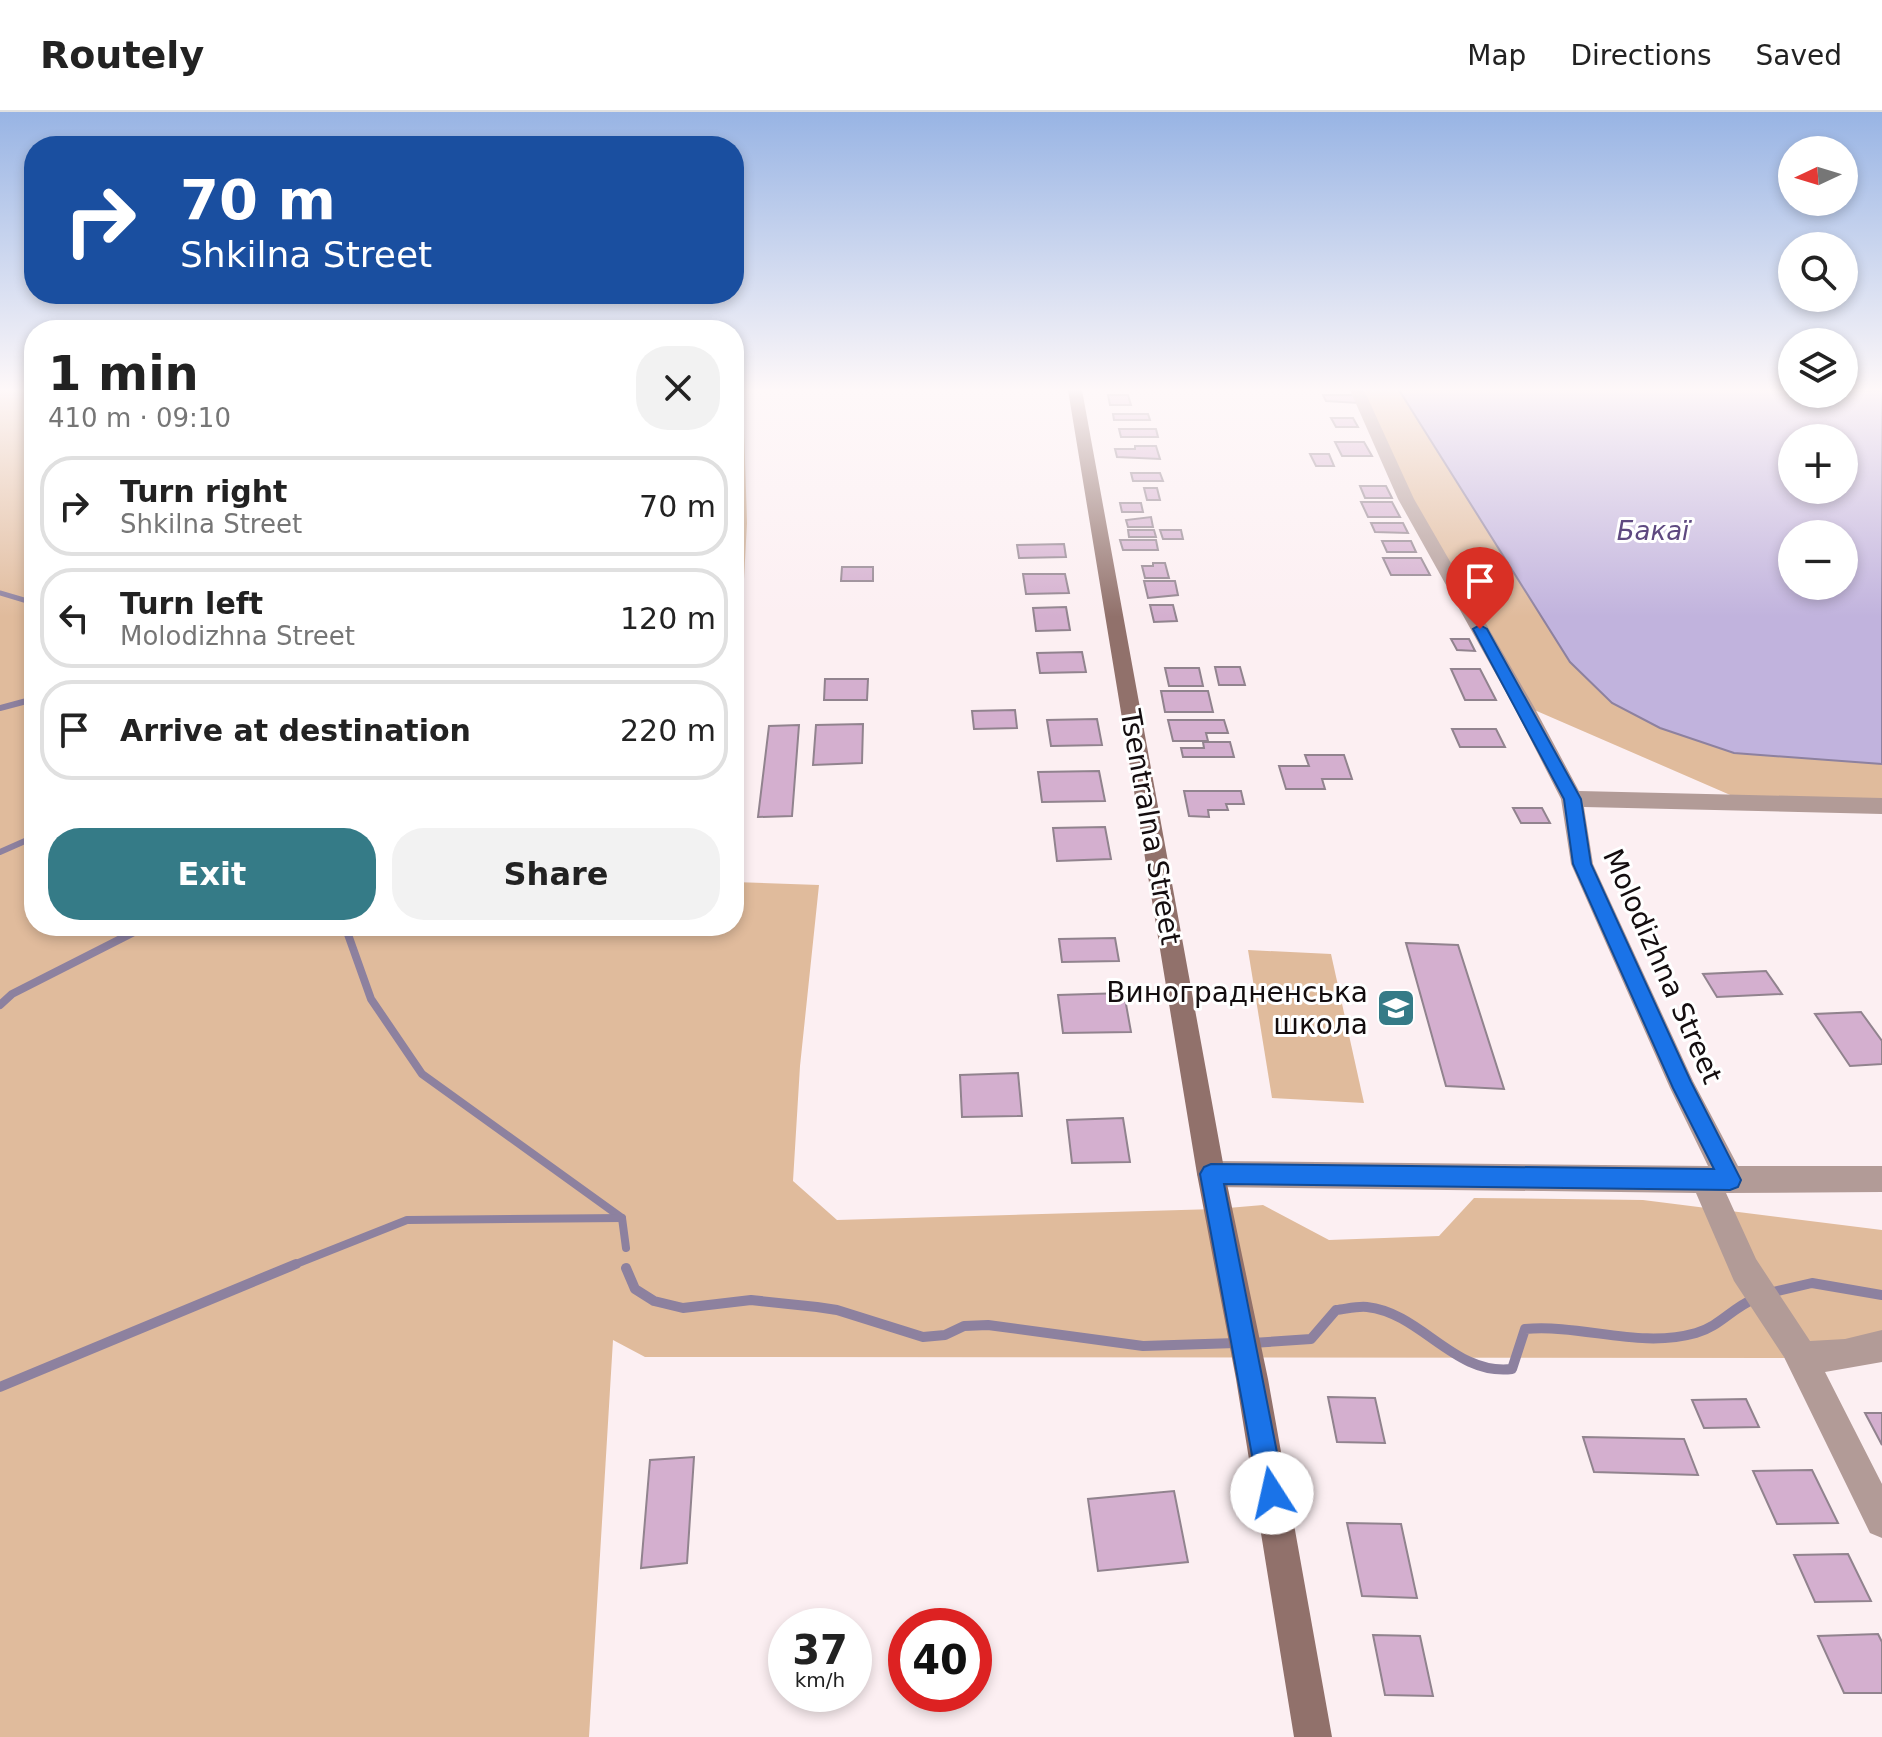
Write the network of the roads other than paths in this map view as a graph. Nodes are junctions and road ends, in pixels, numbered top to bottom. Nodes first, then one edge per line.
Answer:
1 (1088, 466) edge
2 (1391, 466) edge
3 (1572, 799) junction
4 (1882, 806) edge
5 (1211, 1174) junction
6 (1882, 1179) edge
7 (1718, 1180) junction
8 (1882, 1346) edge
9 (1798, 1352) junction
10 (1882, 1521) edge
11 (1313, 1737) edge

1 - 5 street, Tsentralna Street
2 - 3 street, Molodizhna Street
3 - 4 street
3 - 7 street, Molodizhna Street
5 - 7 street
5 - 11 street, Tsentralna Street
6 - 7 street
7 - 9 street, Molodizhna Street
8 - 9 street
9 - 10 street, Molodizhna Street

